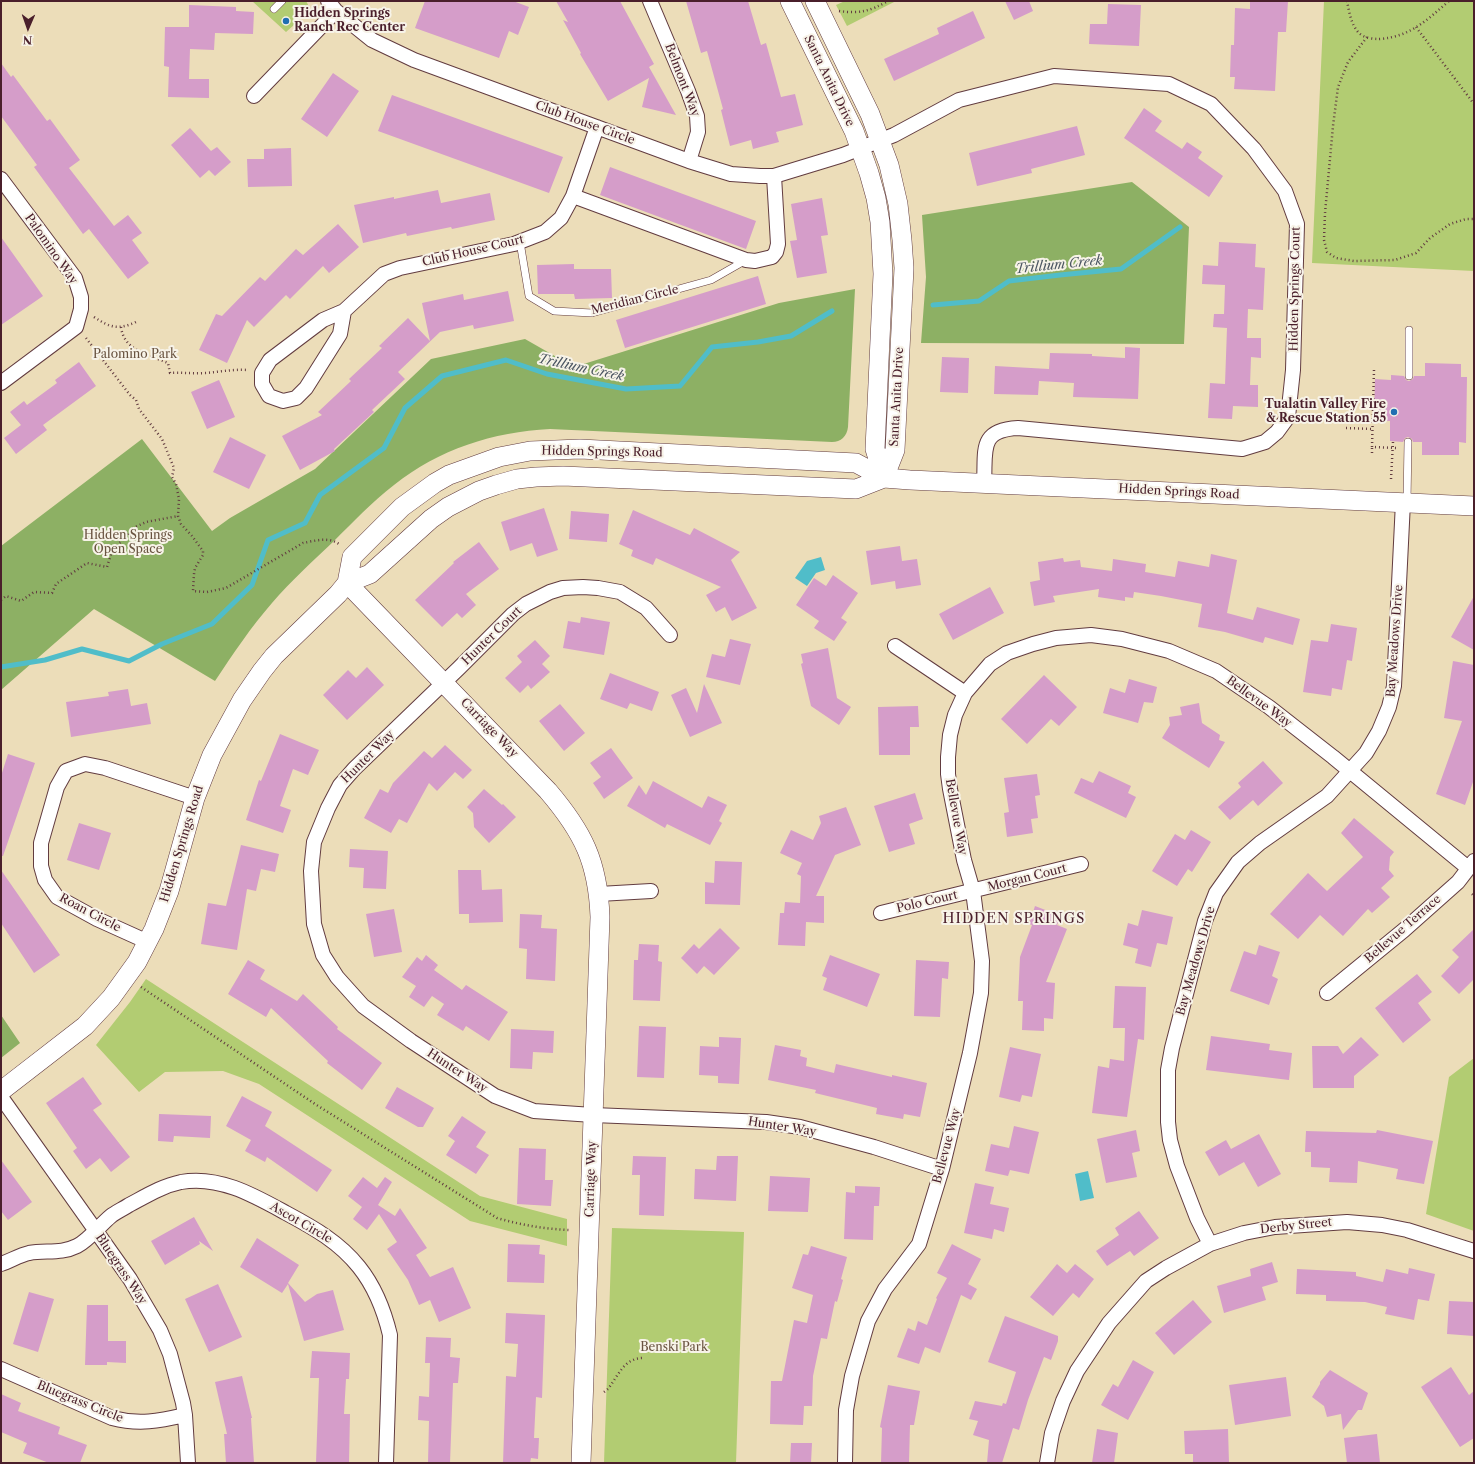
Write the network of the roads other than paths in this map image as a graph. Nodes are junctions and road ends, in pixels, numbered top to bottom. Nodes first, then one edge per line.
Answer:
1 (282, 1) edge
2 (650, 1) edge
3 (790, 1) edge
4 (815, 1) edge
5 (332, 6) edge
6 (274, 9) dead end
7 (254, 96) dead end
8 (597, 127) junction
9 (880, 140) junction
10 (860, 148) junction
11 (689, 161) junction
12 (774, 176) junction
13 (1, 179) edge
14 (573, 196) junction
15 (520, 242) junction
16 (746, 260) junction
17 (344, 311) junction
18 (1409, 330) dead end
19 (1409, 376) dead end
20 (1, 383) edge
21 (1408, 442) dead end
22 (884, 478) junction
23 (984, 483) junction
24 (1405, 503) junction
25 (1474, 506) edge
26 (347, 583) junction
27 (670, 635) dead end
28 (896, 646) dead end
29 (444, 682) junction
30 (965, 693) junction
31 (1350, 771) junction
32 (195, 798) junction
33 (1081, 864) dead end
34 (1471, 864) edge
35 (651, 891) dead end
36 (973, 891) junction
37 (599, 894) junction
38 (881, 913) dead end
39 (148, 942) junction
40 (1327, 993) dead end
41 (1, 1091) edge
42 (1, 1097) edge
43 (593, 1115) junction
44 (942, 1170) junction
45 (95, 1230) junction
46 (1210, 1244) junction
47 (1474, 1251) edge
48 (1, 1264) edge
49 (1, 1369) edge
50 (185, 1415) junction
51 (188, 1463) edge
52 (386, 1463) edge
53 (581, 1463) edge
54 (845, 1463) edge
55 (1047, 1463) edge

1 - 6 lane
2 - 11 street, Belmont Way
3 - 10 main road, Santa Anita Drive
4 - 9 main road, Santa Anita Drive
5 - 7 street
5 - 8 street, Club House Circle
8 - 11 street, Club House Circle
8 - 14 street, Club House Court
9 - 10 street, Hidden Springs Court
9 - 22 main road, Santa Anita Drive
9 - 23 street, Hidden Springs Court
10 - 12 street, Club House Circle
10 - 22 main road, Santa Anita Drive
11 - 12 street, Club House Circle
12 - 16 street, Meridian Circle
13 - 20 street, Palomino Way
14 - 15 street, Club House Court
14 - 16 street, Meridian Circle
15 - 16 lane, Meridian Circle
15 - 17 street, Club House Court
17 - 17 street, Club House Court
18 - 19 lane
21 - 24 lane
22 - 23 main road, Hidden Springs Road
22 - 26 main road, Hidden Springs Road
22 - 26 main road, Hidden Springs Road
23 - 24 main road, Hidden Springs Road
24 - 25 main road, Hidden Springs Road
24 - 31 street, Bay Meadows Drive
26 - 29 main road, Carriage Way
26 - 32 main road, Hidden Springs Road
27 - 29 street, Hunter Court
28 - 30 street
29 - 37 main road, Carriage Way
29 - 43 street, Hunter Way
30 - 31 street, Bellevue Way
30 - 36 street, Bellevue Way
31 - 34 street, Bellevue Way
31 - 46 street, Bay Meadows Drive
32 - 39 main road, Hidden Springs Road
32 - 39 street, Roan Circle
33 - 36 street, Morgan Court
34 - 40 street, Bellevue Terrace
35 - 37 street
36 - 38 street, Polo Court
36 - 44 street, Bellevue Way
37 - 43 main road, Carriage Way
39 - 41 main road, Hidden Springs Road
42 - 45 street, Bluegrass Way
43 - 44 street, Hunter Way
43 - 53 main road, Carriage Way
44 - 54 street, Bellevue Way
45 - 48 street
45 - 50 street, Bluegrass Way
45 - 52 street, Ascot Circle
46 - 47 street, Derby Street
46 - 55 street, Derby Street
49 - 50 street, Bluegrass Circle
50 - 51 street, Bluegrass Way

